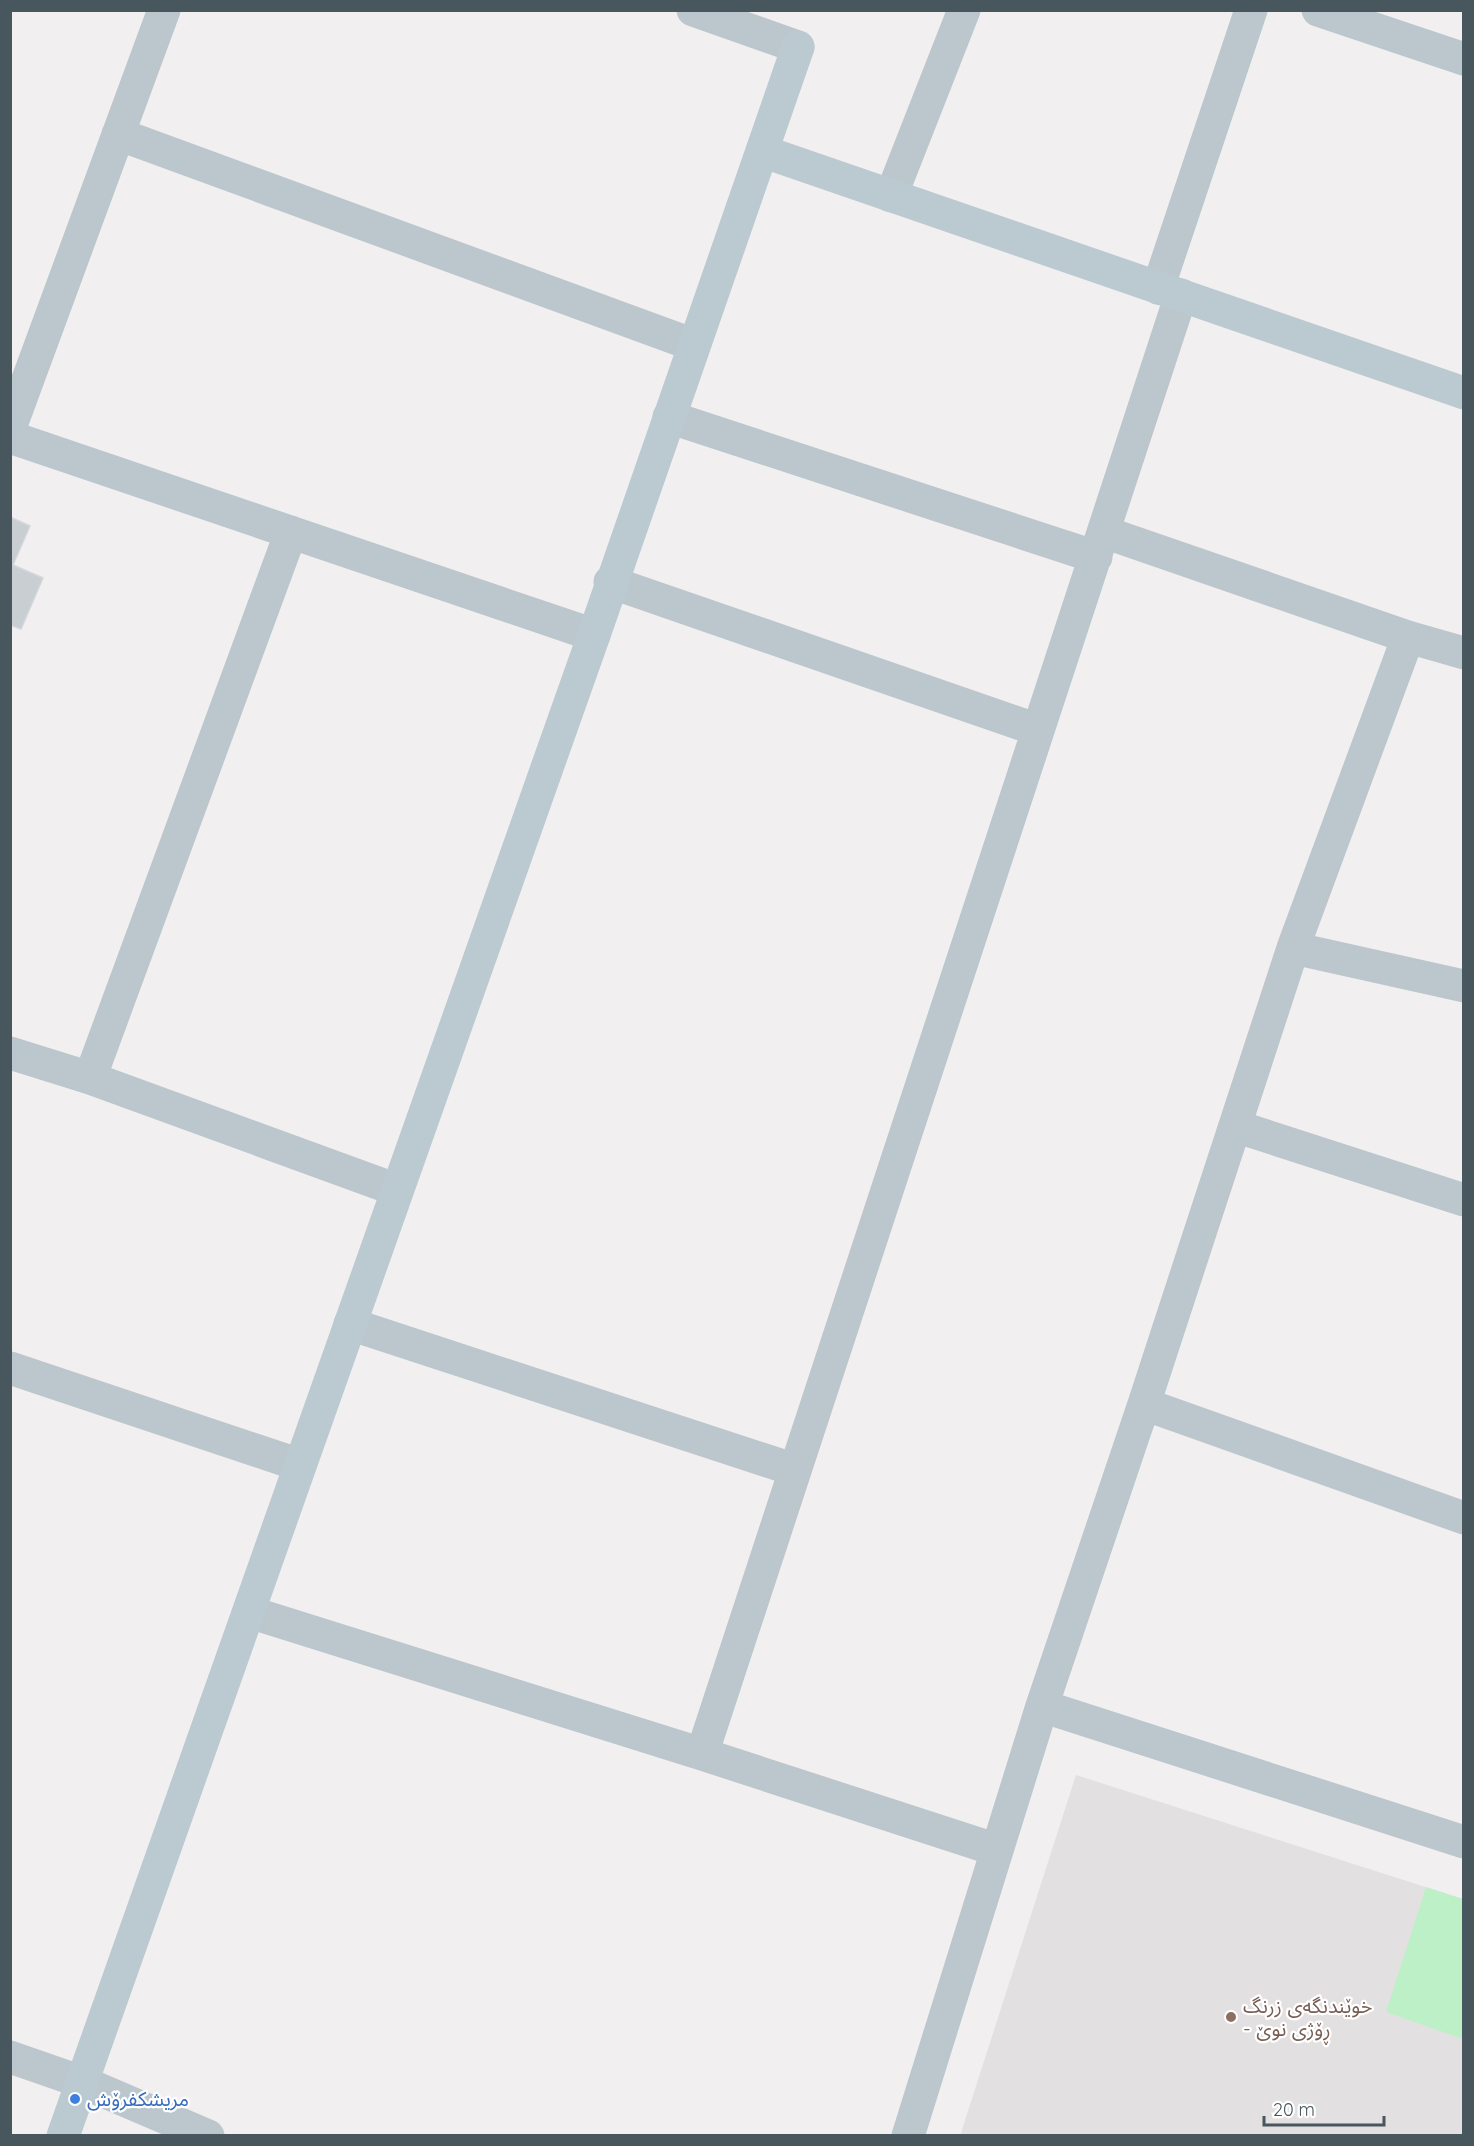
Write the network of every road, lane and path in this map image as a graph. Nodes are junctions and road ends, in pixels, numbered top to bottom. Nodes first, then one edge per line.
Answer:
1 (164, 10) edge
2 (964, 10) edge
3 (1251, 10) edge
4 (1318, 10) edge
5 (698, 11) edge
6 (1464, 60) edge
7 (118, 134) junction
8 (762, 151) junction
9 (891, 196) junction
10 (1169, 291) junction
11 (693, 345) junction
12 (1464, 393) edge
13 (669, 417) junction
14 (10, 428) edge
15 (10, 437) edge
16 (291, 532) junction
17 (1100, 545) junction
18 (610, 582) junction
19 (594, 635) junction
20 (1408, 637) junction
21 (1464, 653) edge
22 (1038, 730) junction
23 (1293, 948) junction
24 (1464, 986) edge
25 (10, 1053) edge
26 (90, 1078) junction
27 (1235, 1126) junction
28 (397, 1190) junction
29 (1464, 1200) edge
30 (350, 1324) junction
31 (10, 1368) edge
32 (1143, 1404) junction
33 (300, 1466) junction
34 (795, 1470) junction
35 (1464, 1518) edge
36 (249, 1612) junction
37 (1042, 1706) junction
38 (702, 1754) junction
39 (1464, 1842) edge
40 (997, 1850) junction
41 (10, 2057) edge
42 (82, 2082) junction
43 (63, 2136) edge
44 (207, 2136) edge
45 (908, 2136) edge

1 - 7 street
2 - 9 street
3 - 10 street
4 - 6 street
5 - 8 street
7 - 11 street
7 - 14 street
8 - 9 street
8 - 11 street
9 - 10 street
10 - 12 street
10 - 17 street
11 - 13 street
13 - 17 street
13 - 18 street
15 - 16 street
16 - 19 street
16 - 26 street
17 - 20 street
17 - 22 street
18 - 19 street
18 - 22 street
19 - 28 street
20 - 21 street
20 - 23 street
22 - 34 street
23 - 24 street
23 - 27 street
25 - 26 street
26 - 28 street
27 - 29 street
27 - 32 street
28 - 30 street
30 - 33 street
30 - 34 street
31 - 33 street
32 - 35 street
32 - 37 street
33 - 36 street
34 - 38 street
36 - 38 street
36 - 42 street
37 - 39 street
37 - 40 street
38 - 40 street
40 - 45 street
41 - 42 street
42 - 43 street
42 - 44 street

